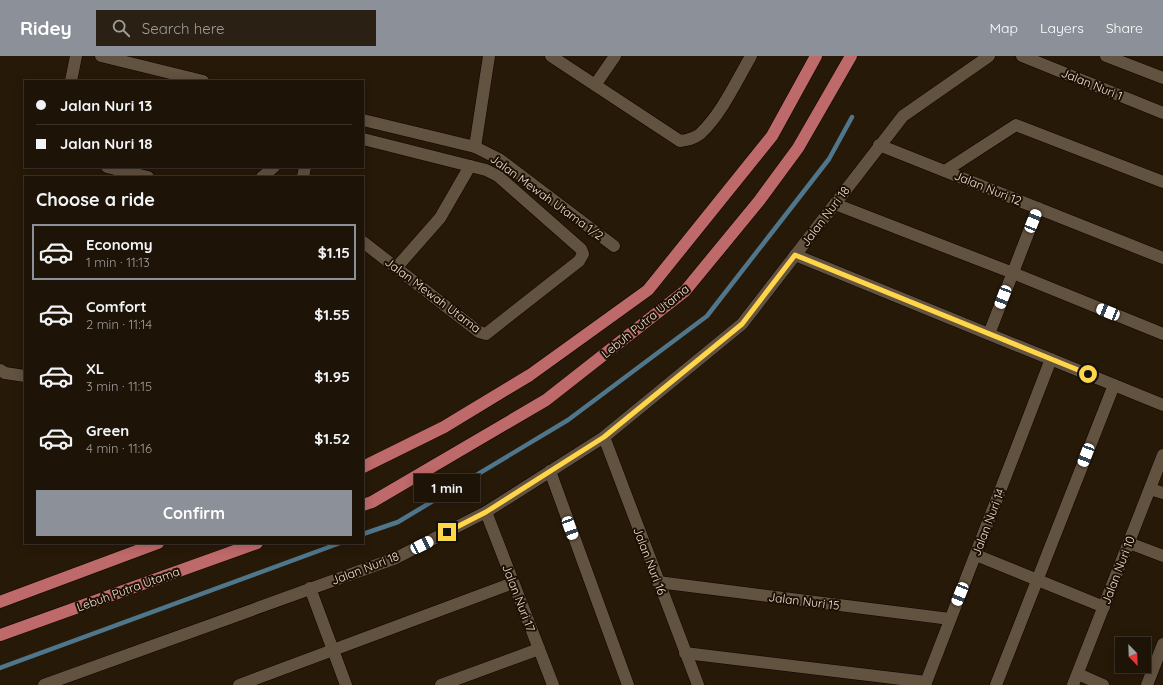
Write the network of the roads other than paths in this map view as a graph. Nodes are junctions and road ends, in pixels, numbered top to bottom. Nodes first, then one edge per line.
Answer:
1 (76, 56) edge
2 (101, 56) edge
3 (489, 56) edge
4 (551, 56) edge
5 (615, 56) edge
6 (751, 56) edge
7 (816, 56) edge
8 (851, 56) edge
9 (989, 56) edge
10 (1022, 56) edge
11 (1106, 56) edge
12 (1163, 78) edge
13 (71, 80) edge
14 (199, 80) edge
15 (595, 85) junction
16 (1163, 113) edge
17 (364, 120) edge
18 (364, 140) edge
19 (879, 145) junction
20 (474, 147) junction
21 (470, 166) junction
22 (111, 168) edge
23 (273, 168) edge
24 (945, 171) junction
25 (144, 176) edge
26 (263, 176) edge
27 (1163, 182) edge
28 (835, 204) junction
29 (1038, 208) junction
30 (364, 243) edge
31 (614, 246) dead end
32 (795, 255) junction
33 (1163, 258) edge
34 (396, 268) junction
35 (1013, 273) junction
36 (989, 334) junction
37 (1163, 334) edge
38 (1051, 359) junction
39 (0, 370) edge
40 (24, 376) edge
41 (1114, 384) junction
42 (1163, 405) edge
43 (604, 437) junction
44 (1163, 454) edge
45 (364, 467) edge
46 (550, 471) junction
47 (1150, 488) junction
48 (1163, 493) edge
49 (364, 505) edge
50 (486, 512) junction
51 (1129, 543) junction
52 (155, 544) edge
53 (254, 544) edge
54 (976, 555) junction
55 (1163, 556) edge
56 (1036, 581) junction
57 (513, 582) junction
58 (658, 582) junction
59 (310, 588) junction
60 (0, 602) edge
61 (1104, 607) junction
62 (950, 619) junction
63 (0, 635) edge
64 (1163, 644) edge
65 (539, 649) junction
66 (333, 650) junction
67 (685, 653) junction
68 (1076, 680) edge
69 (926, 683) edge
70 (44, 685) edge
71 (239, 685) edge
72 (346, 685) edge
73 (441, 685) edge
74 (553, 685) edge
75 (628, 685) edge
76 (698, 685) edge
77 (996, 685) edge
78 (1103, 685) edge
79 (1147, 685) edge

1 - 13 street
2 - 14 street
3 - 20 street
4 - 15 street
5 - 15 street
6 - 15 street
7 - 45 main road, Lebuh Putra Utama
8 - 49 main road, Lebuh Putra Utama
9 - 19 street
10 - 16 street, Jalan Nuri 1
11 - 12 street
17 - 20 street, Jalan Mewah Utama 1/2
18 - 21 street, Jalan Mewah Utama
19 - 24 street, Jalan Nuri 12
19 - 28 street, Jalan Nuri 18
20 - 31 street, Jalan Mewah Utama 1/2
21 - 34 street
21 - 34 street, Jalan Mewah Utama
22 - 25 street
23 - 26 street
24 - 27 street
24 - 29 street, Jalan Nuri 12
28 - 32 street, Jalan Nuri 18
28 - 35 street
29 - 33 street, Jalan Nuri 12
29 - 35 street
30 - 34 street, Jalan Mewah Utama
32 - 36 street
32 - 43 street, Jalan Nuri 18
35 - 36 street
35 - 37 street
36 - 38 street
38 - 41 street
38 - 54 street, Jalan Nuri 14
39 - 40 street
41 - 42 street
41 - 56 street
43 - 46 street, Jalan Nuri 18
43 - 58 street, Jalan Nuri 16
44 - 47 street, Jalan Nuri 10
46 - 50 street, Jalan Nuri 18
46 - 75 street
47 - 48 street
47 - 51 street, Jalan Nuri 10
50 - 57 street, Jalan Nuri 17
50 - 59 street, Jalan Nuri 18
51 - 55 street
51 - 61 street, Jalan Nuri 10
52 - 60 main road
53 - 63 main road, Lebuh Putra Utama
54 - 56 street
54 - 62 street, Jalan Nuri 14
56 - 61 street
56 - 77 street
57 - 65 street, Jalan Nuri 17
57 - 66 street
58 - 62 street, Jalan Nuri 15
58 - 67 street, Jalan Nuri 16
59 - 66 street
59 - 70 street, Jalan Nuri 18
61 - 68 street, Jalan Nuri 10
62 - 69 street, Jalan Nuri 14
64 - 79 street
65 - 73 street
65 - 74 street, Jalan Nuri 17
66 - 71 street
66 - 72 street
67 - 69 street
67 - 76 street, Jalan Nuri 16
68 - 78 street

